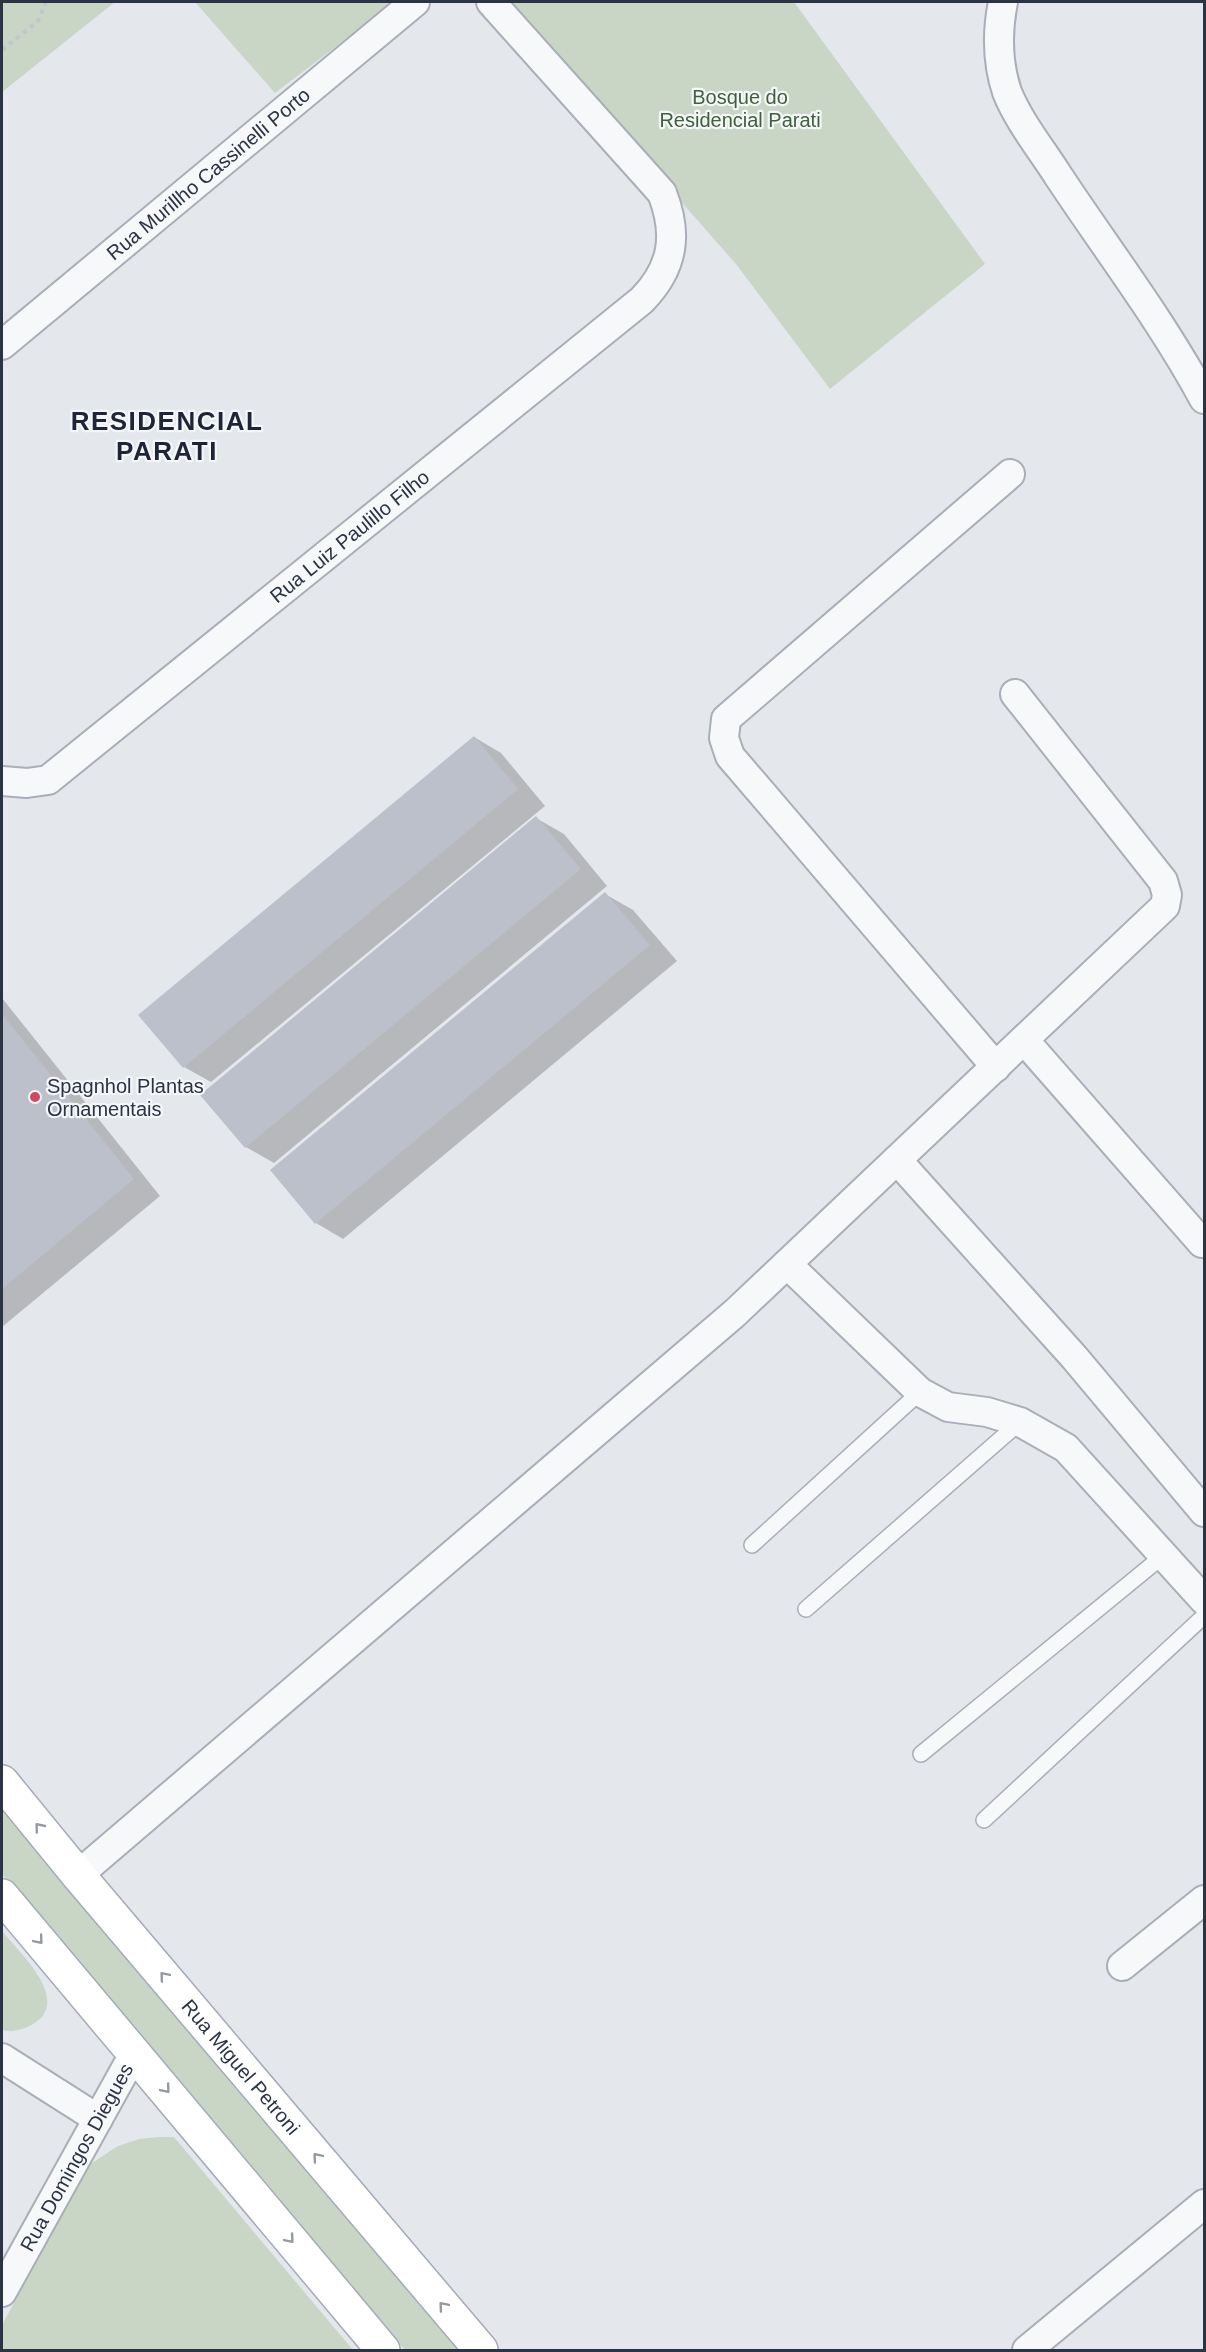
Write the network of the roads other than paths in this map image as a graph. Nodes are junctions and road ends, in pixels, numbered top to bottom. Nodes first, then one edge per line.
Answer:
1 (415, 2) edge
2 (491, 2) edge
3 (1003, 2) edge
4 (2, 345) edge
5 (1204, 399) edge
6 (1010, 474) dead end
7 (1015, 694) dead end
8 (2, 781) edge
9 (1024, 1040) junction
10 (996, 1067) junction
11 (897, 1160) junction
12 (1202, 1243) dead end
13 (787, 1264) junction
14 (920, 1392) junction
15 (1020, 1422) junction
16 (1204, 1512) edge
17 (752, 1545) dead end
18 (1164, 1555) junction
19 (1204, 1600) edge
20 (806, 1609) dead end
21 (1204, 1616) edge
22 (921, 1754) dead end
23 (2, 1782) edge
24 (984, 1820) dead end
25 (78, 1875) junction
26 (2, 1896) edge
27 (1204, 1900) edge
28 (1122, 1966) dead end
29 (135, 2052) junction
30 (2, 2058) edge
31 (98, 2119) junction
32 (1204, 2205) edge
33 (2, 2292) edge
34 (383, 2350) edge
35 (481, 2350) edge
36 (1027, 2350) edge

1 - 4 street, Rua Murillho Cassinelli Porto
2 - 8 street, Rua Luiz Paulillo Filho
3 - 5 street
6 - 10 street
7 - 9 street
9 - 10 street
9 - 12 street
10 - 11 street
11 - 13 street
11 - 16 street
13 - 14 street
13 - 25 street
14 - 15 street
14 - 17 lane
15 - 18 street
15 - 20 lane
18 - 19 street
18 - 22 lane
21 - 24 lane
25 -> 23 main road, Rua Miguel Petroni
35 -> 25 main road, Rua Miguel Petroni
26 -> 29 main road
27 - 28 street
29 - 31 street, Rua Domingos Diegues
29 -> 34 main road
30 - 31 street
31 - 33 street, Rua Domingos Diegues
32 - 36 street

